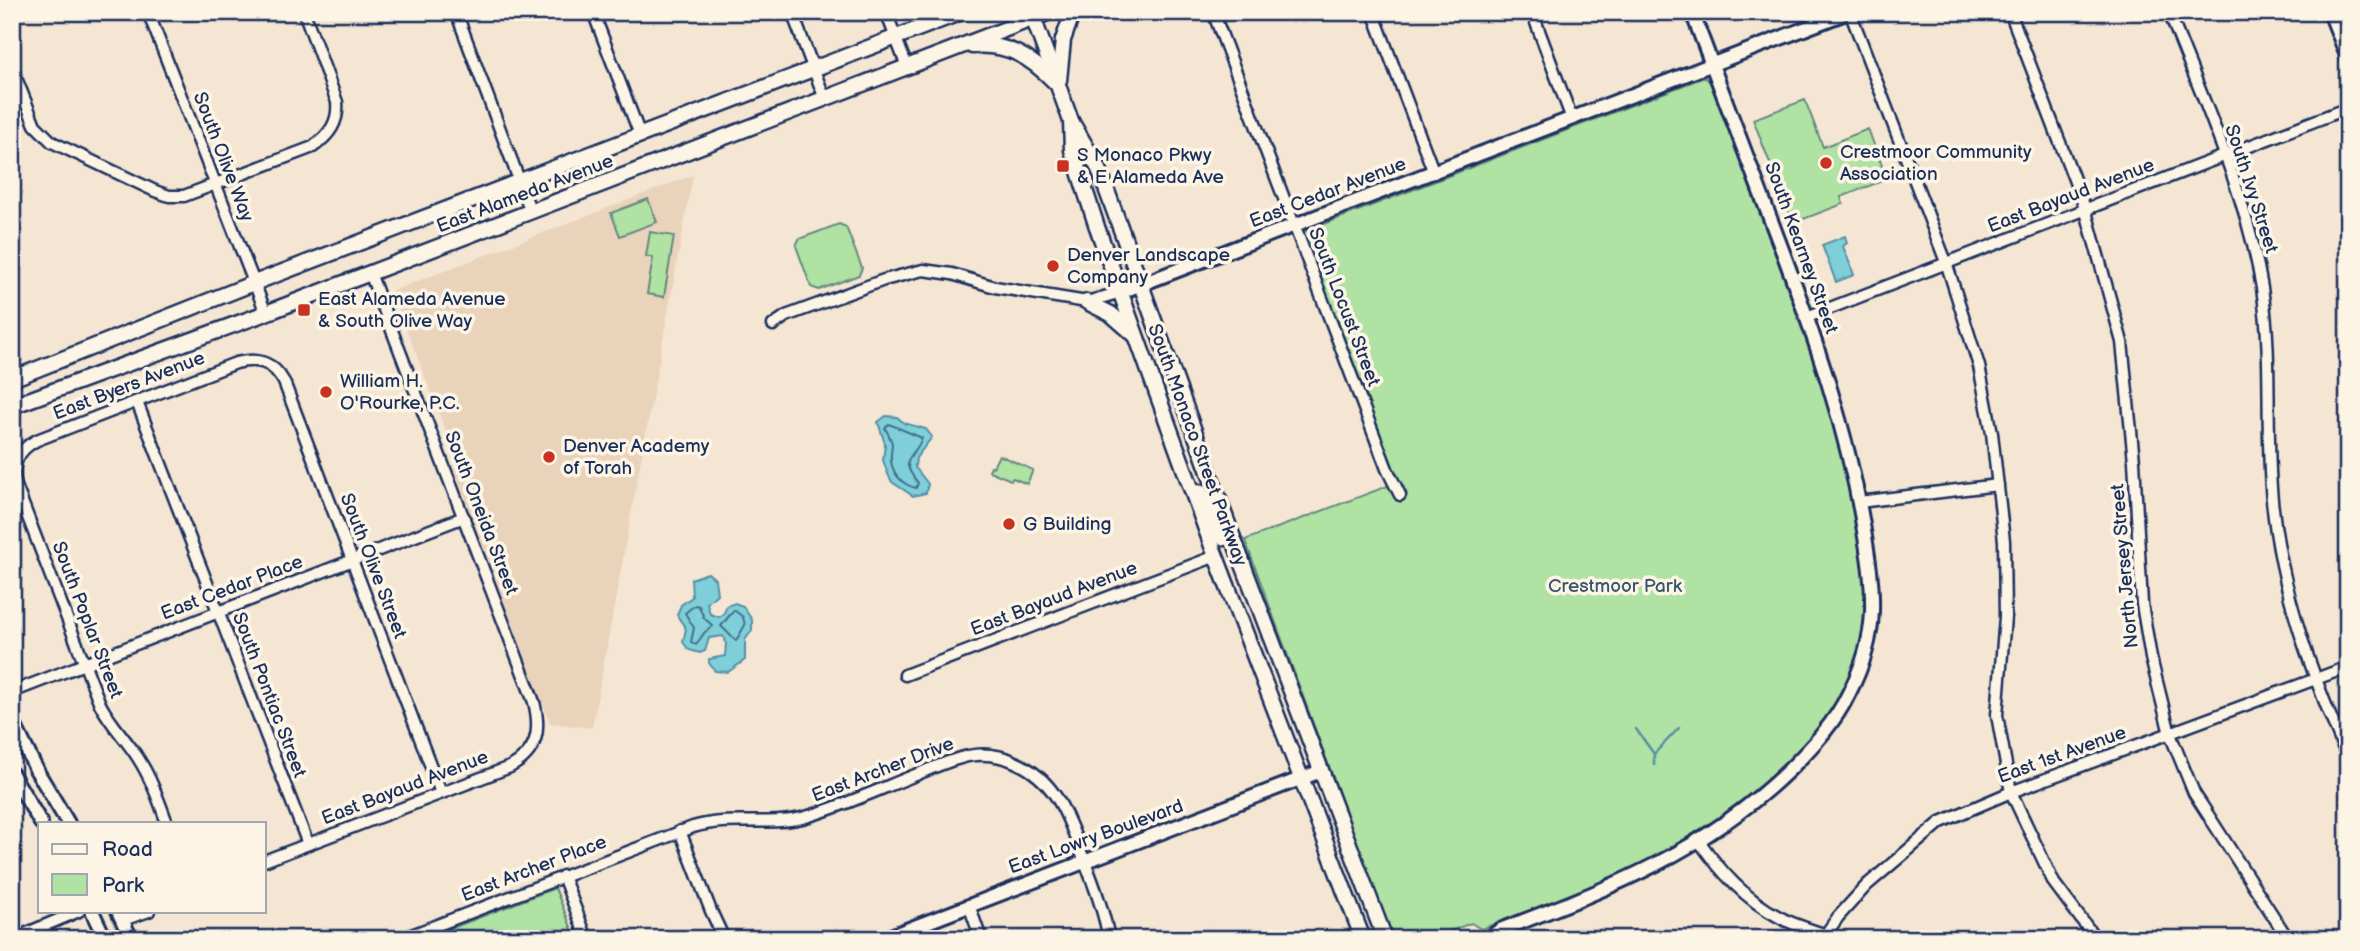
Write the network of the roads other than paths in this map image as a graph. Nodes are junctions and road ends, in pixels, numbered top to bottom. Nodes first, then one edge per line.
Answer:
1 (148, 12) edge
2 (304, 12) edge
3 (456, 12) edge
4 (593, 12) edge
5 (792, 12) edge
6 (886, 12) edge
7 (962, 12) edge
8 (1049, 12) edge
9 (1073, 12) edge
10 (1213, 12) edge
11 (1373, 12) edge
12 (1532, 12) edge
13 (1692, 12) edge
14 (1849, 12) edge
15 (2010, 12) edge
16 (2169, 12) edge
17 (2330, 12) edge
18 (1033, 15) edge
19 (896, 38) junction
20 (956, 48) junction
21 (2348, 58) edge
22 (1712, 65) junction
23 (907, 67) junction
24 (12, 68) edge
25 (813, 69) junction
26 (1058, 85) junction
27 (825, 99) junction
28 (2348, 108) edge
29 (1572, 118) junction
30 (1071, 121) junction
31 (640, 135) junction
32 (2225, 157) junction
33 (1434, 173) junction
34 (520, 182) junction
35 (215, 185) junction
36 (2085, 208) junction
37 (531, 212) junction
38 (1294, 226) junction
39 (1946, 262) junction
40 (370, 273) junction
41 (254, 283) junction
42 (1141, 284) junction
43 (1121, 292) junction
44 (1087, 302) junction
45 (266, 313) junction
46 (1807, 317) junction
47 (773, 325) dead end
48 (1136, 336) junction
49 (261, 360) joint
50 (12, 379) edge
51 (137, 402) junction
52 (12, 406) edge
53 (17, 458) joint
54 (1188, 478) junction
55 (1998, 485) junction
56 (1400, 495) dead end
57 (1859, 502) junction
58 (464, 517) junction
59 (1233, 538) junction
60 (1216, 556) junction
61 (353, 561) junction
62 (219, 612) junction
63 (1266, 626) junction
64 (85, 664) junction
65 (2348, 667) edge
66 (905, 675) dead end
67 (2315, 679) junction
68 (12, 692) edge
69 (12, 720) edge
70 (537, 727) joint
71 (2170, 734) junction
72 (2348, 758) edge
73 (1321, 771) junction
74 (12, 774) edge
75 (1301, 779) junction
76 (2011, 792) junction
77 (441, 793) junction
78 (40, 822) edge
79 (67, 822) edge
80 (167, 822) edge
81 (680, 831) junction
82 (1699, 841) junction
83 (308, 844) junction
84 (266, 860) edge
85 (1085, 862) junction
86 (564, 876) junction
87 (969, 905) junction
88 (77, 912) edge
89 (92, 912) edge
90 (143, 912) edge
91 (121, 916) edge
92 (1826, 934) junction
93 (13, 939) edge
94 (105, 939) edge
95 (131, 939) edge
96 (401, 939) edge
97 (587, 939) edge
98 (724, 939) edge
99 (883, 939) edge
100 (981, 939) edge
101 (1109, 939) edge
102 (1363, 939) edge
103 (1385, 939) edge
104 (1488, 939) edge
105 (1837, 939) edge
106 (2096, 939) edge
107 (2288, 939) edge

1 - 35 street, South Olive Way
2 - 35 street
3 - 34 street
4 - 31 street
5 - 25 street
6 - 19 street
7 - 19 main road, East Alameda Avenue
8 - 18 main road, East Alameda Avenue
9 - 26 main road
10 - 38 street, South Locust Street
11 - 33 street
12 - 29 street
13 - 22 street, South Kearney Street
14 - 22 street, East Cedar Avenue
14 - 39 street
15 - 36 street, North Jersey Street
16 - 32 street, South Ivy Street
17 - 21 street
18 - 20 main road, East Alameda Avenue
18 - 26 main road, South Monaco Street Parkway
19 - 23 street
19 - 25 main road, East Alameda Avenue
20 - 23 main road, East Alameda Avenue
20 - 26 main road
22 - 29 street, East Cedar Avenue
22 - 46 street, South Kearney Street
23 - 27 main road, East Alameda Avenue
24 - 35 street
25 - 27 street
25 - 31 main road, East Alameda Avenue
26 - 30 main road, South Monaco Street Parkway
27 - 37 main road, East Alameda Avenue
28 - 32 street, East Bayaud Avenue
29 - 33 street, East Cedar Avenue
30 - 42 main road, South Monaco Street Parkway
30 - 43 main road, South Monaco Street Parkway
31 - 34 main road, East Alameda Avenue
32 - 36 street, East Bayaud Avenue
32 - 67 street, South Ivy Street
33 - 38 street, East Cedar Avenue
34 - 37 street
34 - 41 main road, East Alameda Avenue
35 - 41 street, South Olive Way
36 - 39 street, East Bayaud Avenue
36 - 71 street, North Jersey Street
37 - 40 main road, East Alameda Avenue
38 - 42 street, East Cedar Avenue
38 - 56 street, South Locust Street
39 - 46 street, East Bayaud Avenue
39 - 55 street
40 - 45 main road, East Alameda Avenue
40 - 58 street, South Oneida Street
41 - 45 street, South Olive Way
41 - 50 main road, East Alameda Avenue
42 - 43 street, East Cedar Avenue
42 - 59 main road, South Monaco Street Parkway
43 - 44 street, East Cedar Avenue
43 - 48 main road, South Monaco Street Parkway
44 - 47 street, East Cedar Avenue
44 - 48 main road
45 - 52 main road, East Alameda Avenue
46 - 57 street, South Kearney Street
48 - 54 main road, South Monaco Street Parkway
49 - 51 street, East Byers Avenue
49 - 61 street, South Olive Street
51 - 53 street, East Byers Avenue
51 - 62 street, South Pontiac Street
53 - 64 street, South Poplar Street
54 - 59 main road
54 - 60 main road, South Monaco Street Parkway
55 - 57 street
55 - 76 street
57 - 82 street, South Kearney Street
58 - 61 street, East Cedar Place
58 - 70 street, South Oneida Street
59 - 63 main road, South Monaco Street Parkway
60 - 63 main road
60 - 66 street, East Bayaud Avenue
60 - 75 main road, South Monaco Street Parkway
61 - 62 street, East Cedar Place
61 - 77 street, South Olive Street
62 - 64 street, East Cedar Place
62 - 83 street, South Pontiac Street
63 - 73 main road, South Monaco Street Parkway
64 - 68 street, East Cedar Place
64 - 80 street, South Poplar Street
65 - 67 street, East 1st Avenue
67 - 71 street, East 1st Avenue
67 - 72 street, South Ivy Street
69 - 79 street
70 - 77 street, East Bayaud Avenue
71 - 76 street, East 1st Avenue
71 - 107 street, North Jersey Street
73 - 75 street, East Lowry Boulevard
73 - 103 main road, South Monaco Street Parkway
74 - 78 street
75 - 85 street, East Lowry Boulevard
75 - 102 main road, South Monaco Street Parkway
76 - 92 street, East 1st Avenue
76 - 106 street
77 - 83 street, East Bayaud Avenue
81 - 85 street, East Archer Drive
81 - 86 street, East Archer Place
81 - 98 street
82 - 92 street
82 - 104 street, South Kearney Street
83 - 84 street, East Bayaud Avenue
85 - 87 street, East Lowry Boulevard
85 - 101 street, East Archer Drive
86 - 96 street, East Archer Place
86 - 97 street
87 - 99 street, East Lowry Boulevard
87 - 100 street
88 - 93 street
89 - 94 street
90 - 91 street
91 - 95 street
92 - 105 street

